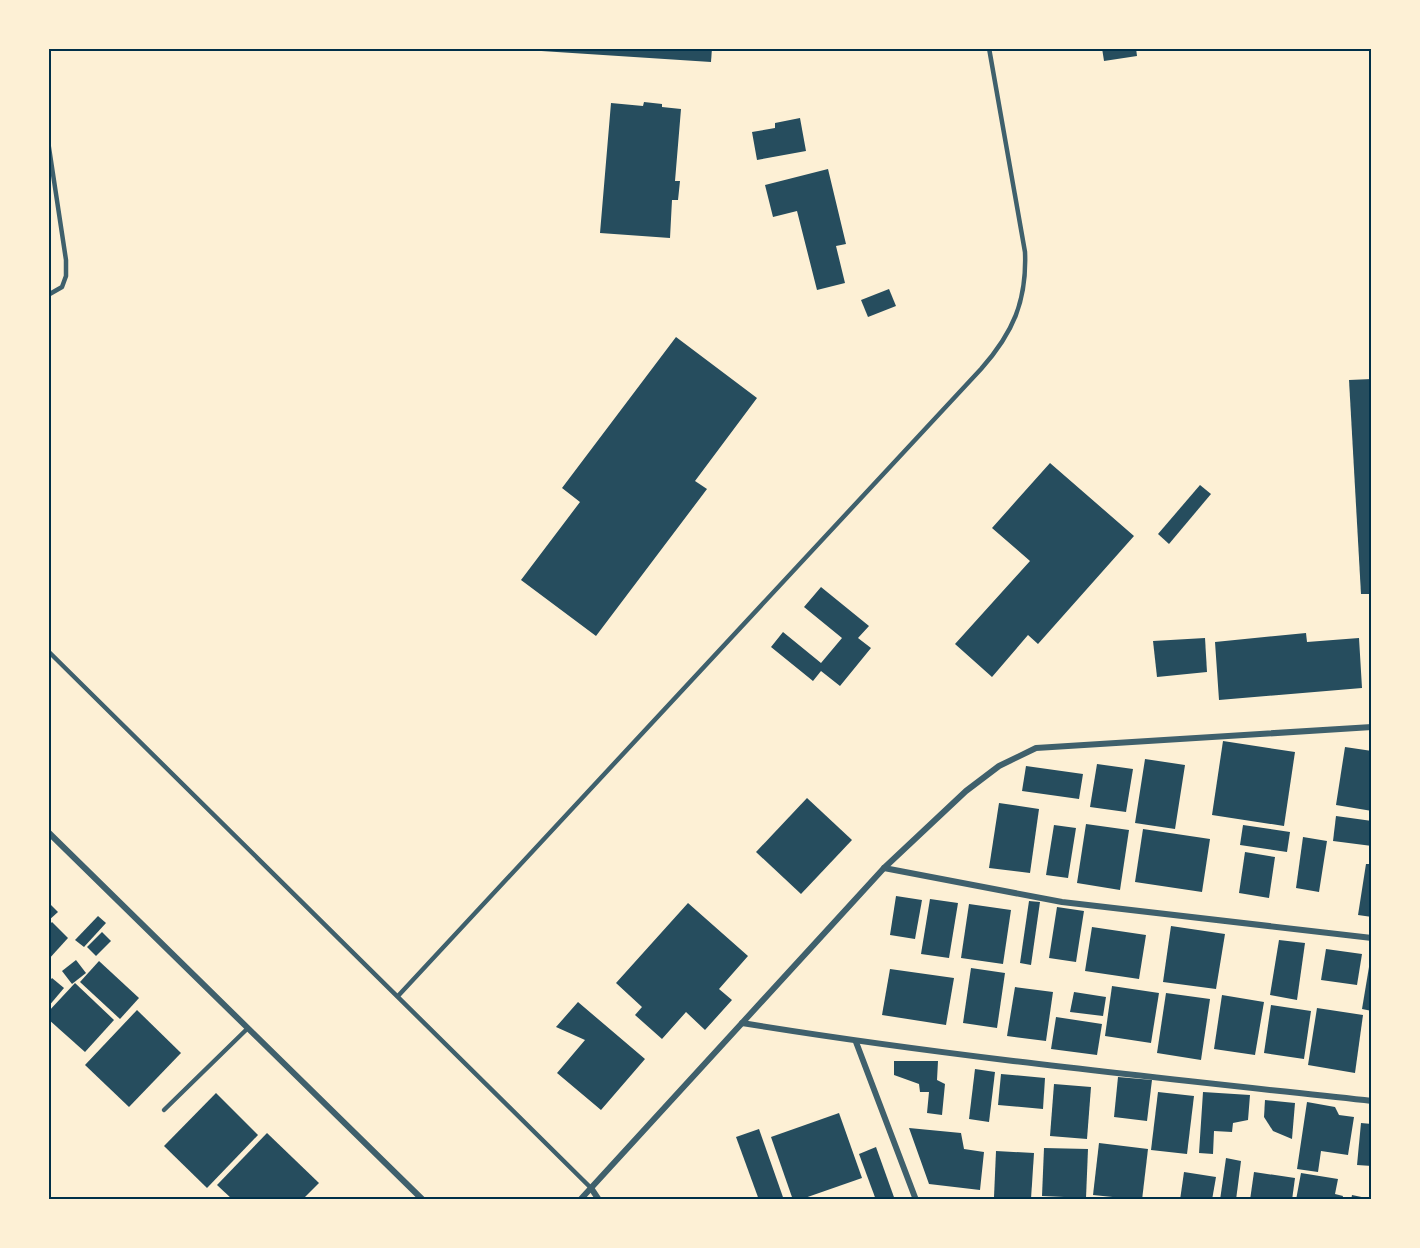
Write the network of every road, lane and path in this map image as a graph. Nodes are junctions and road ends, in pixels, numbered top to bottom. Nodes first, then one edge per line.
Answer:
1 (989, 48) edge
2 (48, 141) edge
3 (48, 295) edge
4 (48, 651) edge
5 (1372, 727) edge
6 (48, 832) edge
7 (884, 868) junction
8 (1372, 938) edge
9 (398, 996) junction
10 (742, 1023) junction
11 (247, 1029) junction
12 (856, 1042) junction
13 (1372, 1101) edge
14 (164, 1110) dead end
15 (591, 1188) junction
16 (423, 1200) edge
17 (580, 1200) edge
18 (598, 1200) edge
19 (916, 1200) edge

1 - 9 lane
2 - 3 lane
4 - 9 lane
5 - 7 street
6 - 11 street
7 - 8 street
7 - 10 street
9 - 15 lane
10 - 12 street
10 - 15 street
11 - 14 lane
11 - 16 street
12 - 13 street
12 - 19 street
15 - 17 street
15 - 18 street

